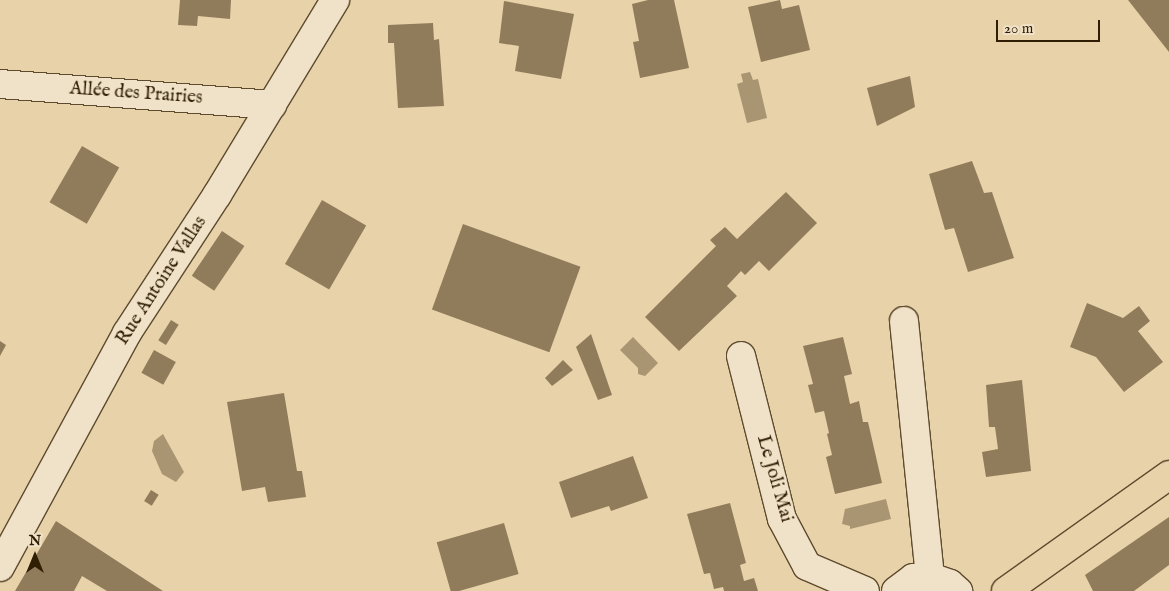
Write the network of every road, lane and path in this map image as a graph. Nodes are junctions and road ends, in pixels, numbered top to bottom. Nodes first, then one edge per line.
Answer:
1 (334, 0) edge
2 (0, 84) edge
3 (272, 105) junction
4 (904, 321) dead end
5 (741, 356) dead end
6 (1169, 475) edge
7 (0, 567) edge
8 (930, 577) junction
9 (865, 591) edge
10 (896, 591) edge
11 (958, 591) edge
12 (1006, 591) edge

1 - 3 street, Rue Antoine Vallas
2 - 3 street, Allée des Prairies
3 - 7 street, Rue Antoine Vallas
4 - 8 street
5 - 9 street, Le Joli Mai
6 - 12 main road
8 - 10 street
8 - 11 street

